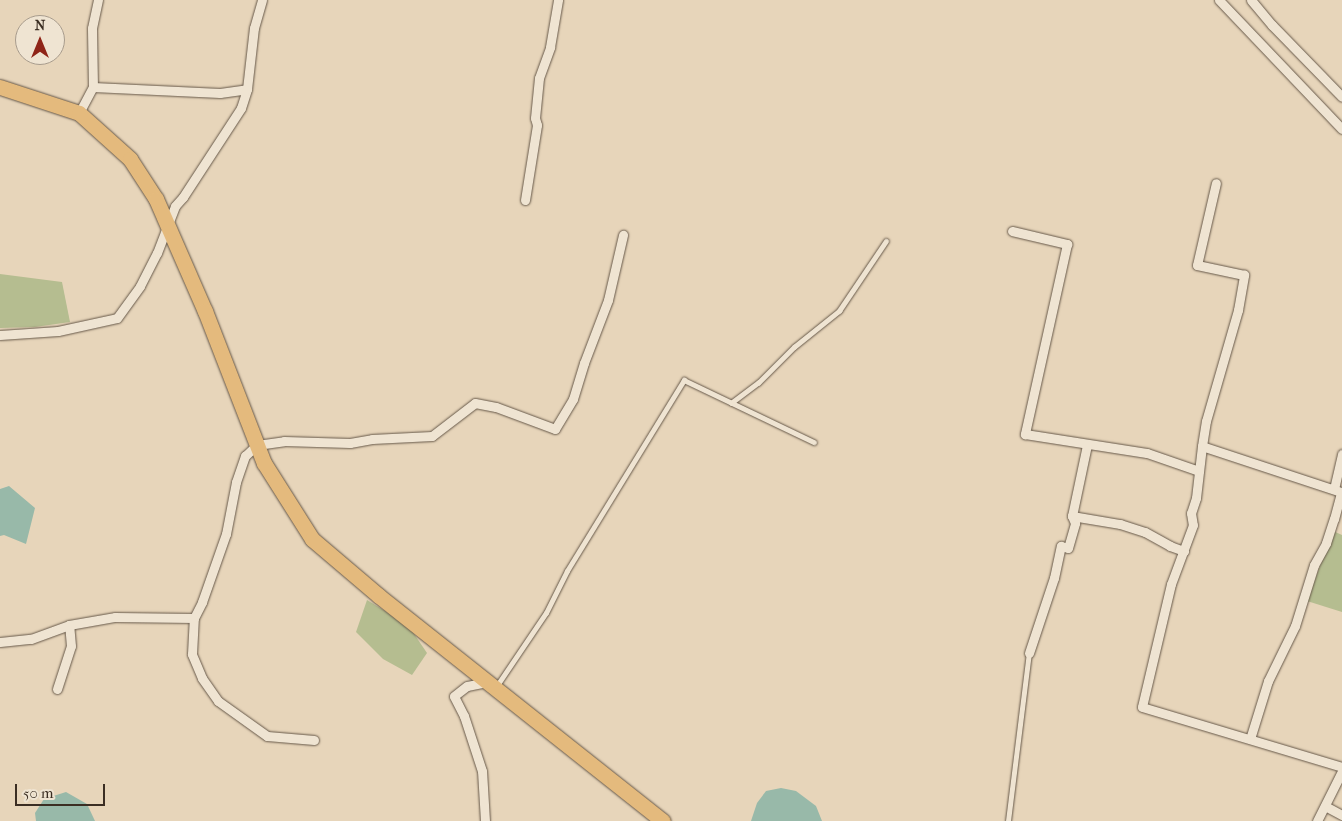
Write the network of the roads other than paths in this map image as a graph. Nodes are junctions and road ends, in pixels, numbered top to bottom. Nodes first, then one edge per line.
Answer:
1 (98, 0) edge
2 (262, 0) edge
3 (558, 0) edge
4 (1218, 0) edge
5 (1251, 0) edge
6 (0, 87) edge
7 (93, 87) junction
8 (247, 89) junction
9 (1342, 97) edge
10 (79, 113) junction
11 (1342, 130) edge
12 (1216, 183) dead end
13 (525, 200) dead end
14 (167, 225) junction
15 (1012, 231) dead end
16 (623, 235) dead end
17 (886, 241) dead end
18 (0, 335) edge
19 (731, 403) junction
20 (814, 442) dead end
21 (257, 445) junction
22 (1087, 445) junction
23 (1202, 446) junction
24 (1342, 454) edge
25 (1199, 471) junction
26 (1334, 489) junction
27 (1072, 516) junction
28 (1338, 520) edge
29 (1184, 551) junction
30 (194, 618) junction
31 (69, 625) junction
32 (0, 642) edge
33 (1029, 653) joint
34 (491, 685) junction
35 (57, 689) dead end
36 (1250, 739) junction
37 (314, 740) dead end
38 (1342, 767) edge
39 (1342, 771) edge
40 (1325, 806) junction
41 (1342, 815) edge
42 (484, 821) edge
43 (663, 821) edge
44 (1008, 821) edge
45 (1317, 821) edge

1 - 7 street
2 - 8 street
3 - 13 street
4 - 11 street
5 - 9 street
6 - 10 main road
7 - 8 street
7 - 10 street
8 - 14 street
10 - 14 main road
12 - 23 street
14 - 18 street
14 - 21 main road
15 - 22 street
16 - 21 street
17 - 19 lane
19 - 20 lane
19 - 34 lane
21 - 30 street
21 - 34 main road
22 - 25 street
22 - 27 street
23 - 25 street
23 - 26 street
24 - 26 street
25 - 29 street
26 - 28 street
27 - 29 street
27 - 33 street
28 - 36 street
29 - 36 street
30 - 31 street
30 - 37 street
31 - 32 street
31 - 35 street
33 - 44 lane
34 - 42 street
34 - 43 main road
36 - 38 street
39 - 40 street
40 - 41 street
40 - 45 street

